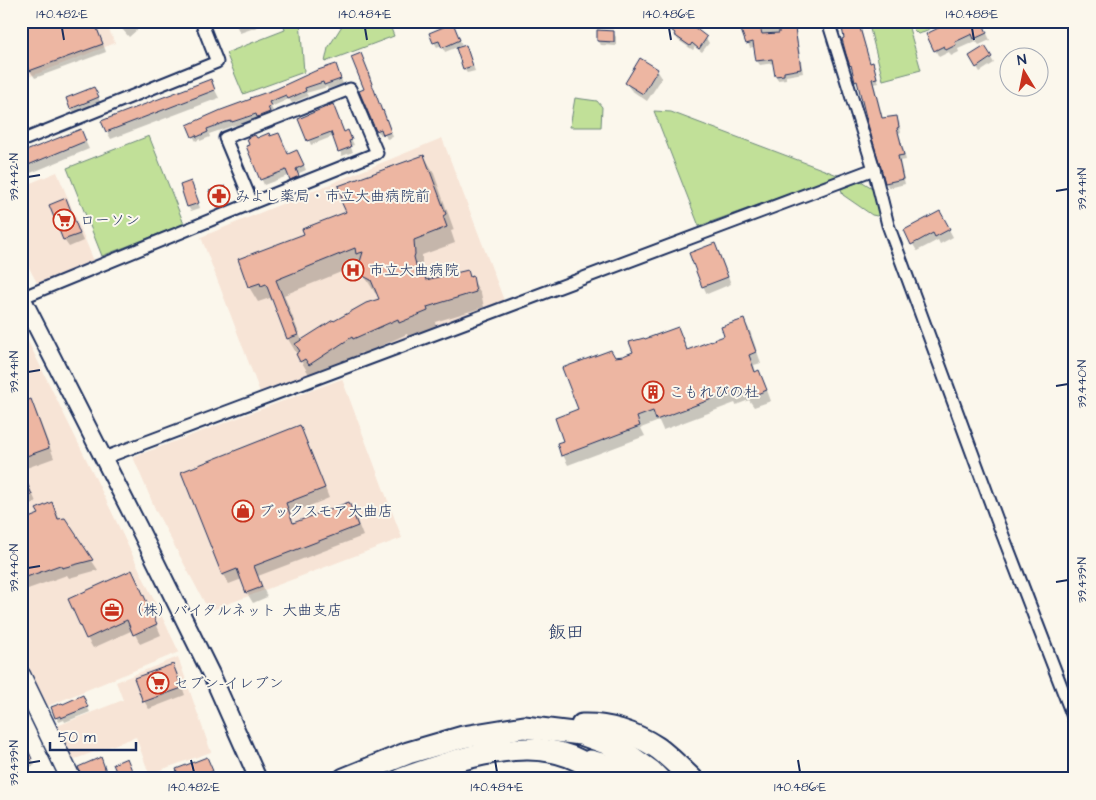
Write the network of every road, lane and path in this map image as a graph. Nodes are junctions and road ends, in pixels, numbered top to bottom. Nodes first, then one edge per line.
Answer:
1 (201, 21) edge
2 (828, 21) edge
3 (21, 142) edge
4 (874, 169) junction
5 (252, 203) junction
6 (22, 297) edge
7 (104, 458) junction
8 (21, 676) edge
9 (1075, 722) edge
10 (524, 727) junction
11 (570, 755) junction
12 (71, 779) edge
13 (258, 779) edge
14 (344, 779) edge
15 (402, 779) edge
16 (604, 779) edge
17 (631, 779) edge
18 (659, 779) edge
19 (692, 779) edge

1 - 3 street
2 - 4 street
4 - 7 street
4 - 9 street
5 - 5 street
5 - 6 street
6 - 7 street
7 - 13 street
8 - 12 main road
10 - 14 highway
10 - 18 highway
10 - 19 highway
11 - 15 highway
11 - 16 highway
11 - 17 highway

